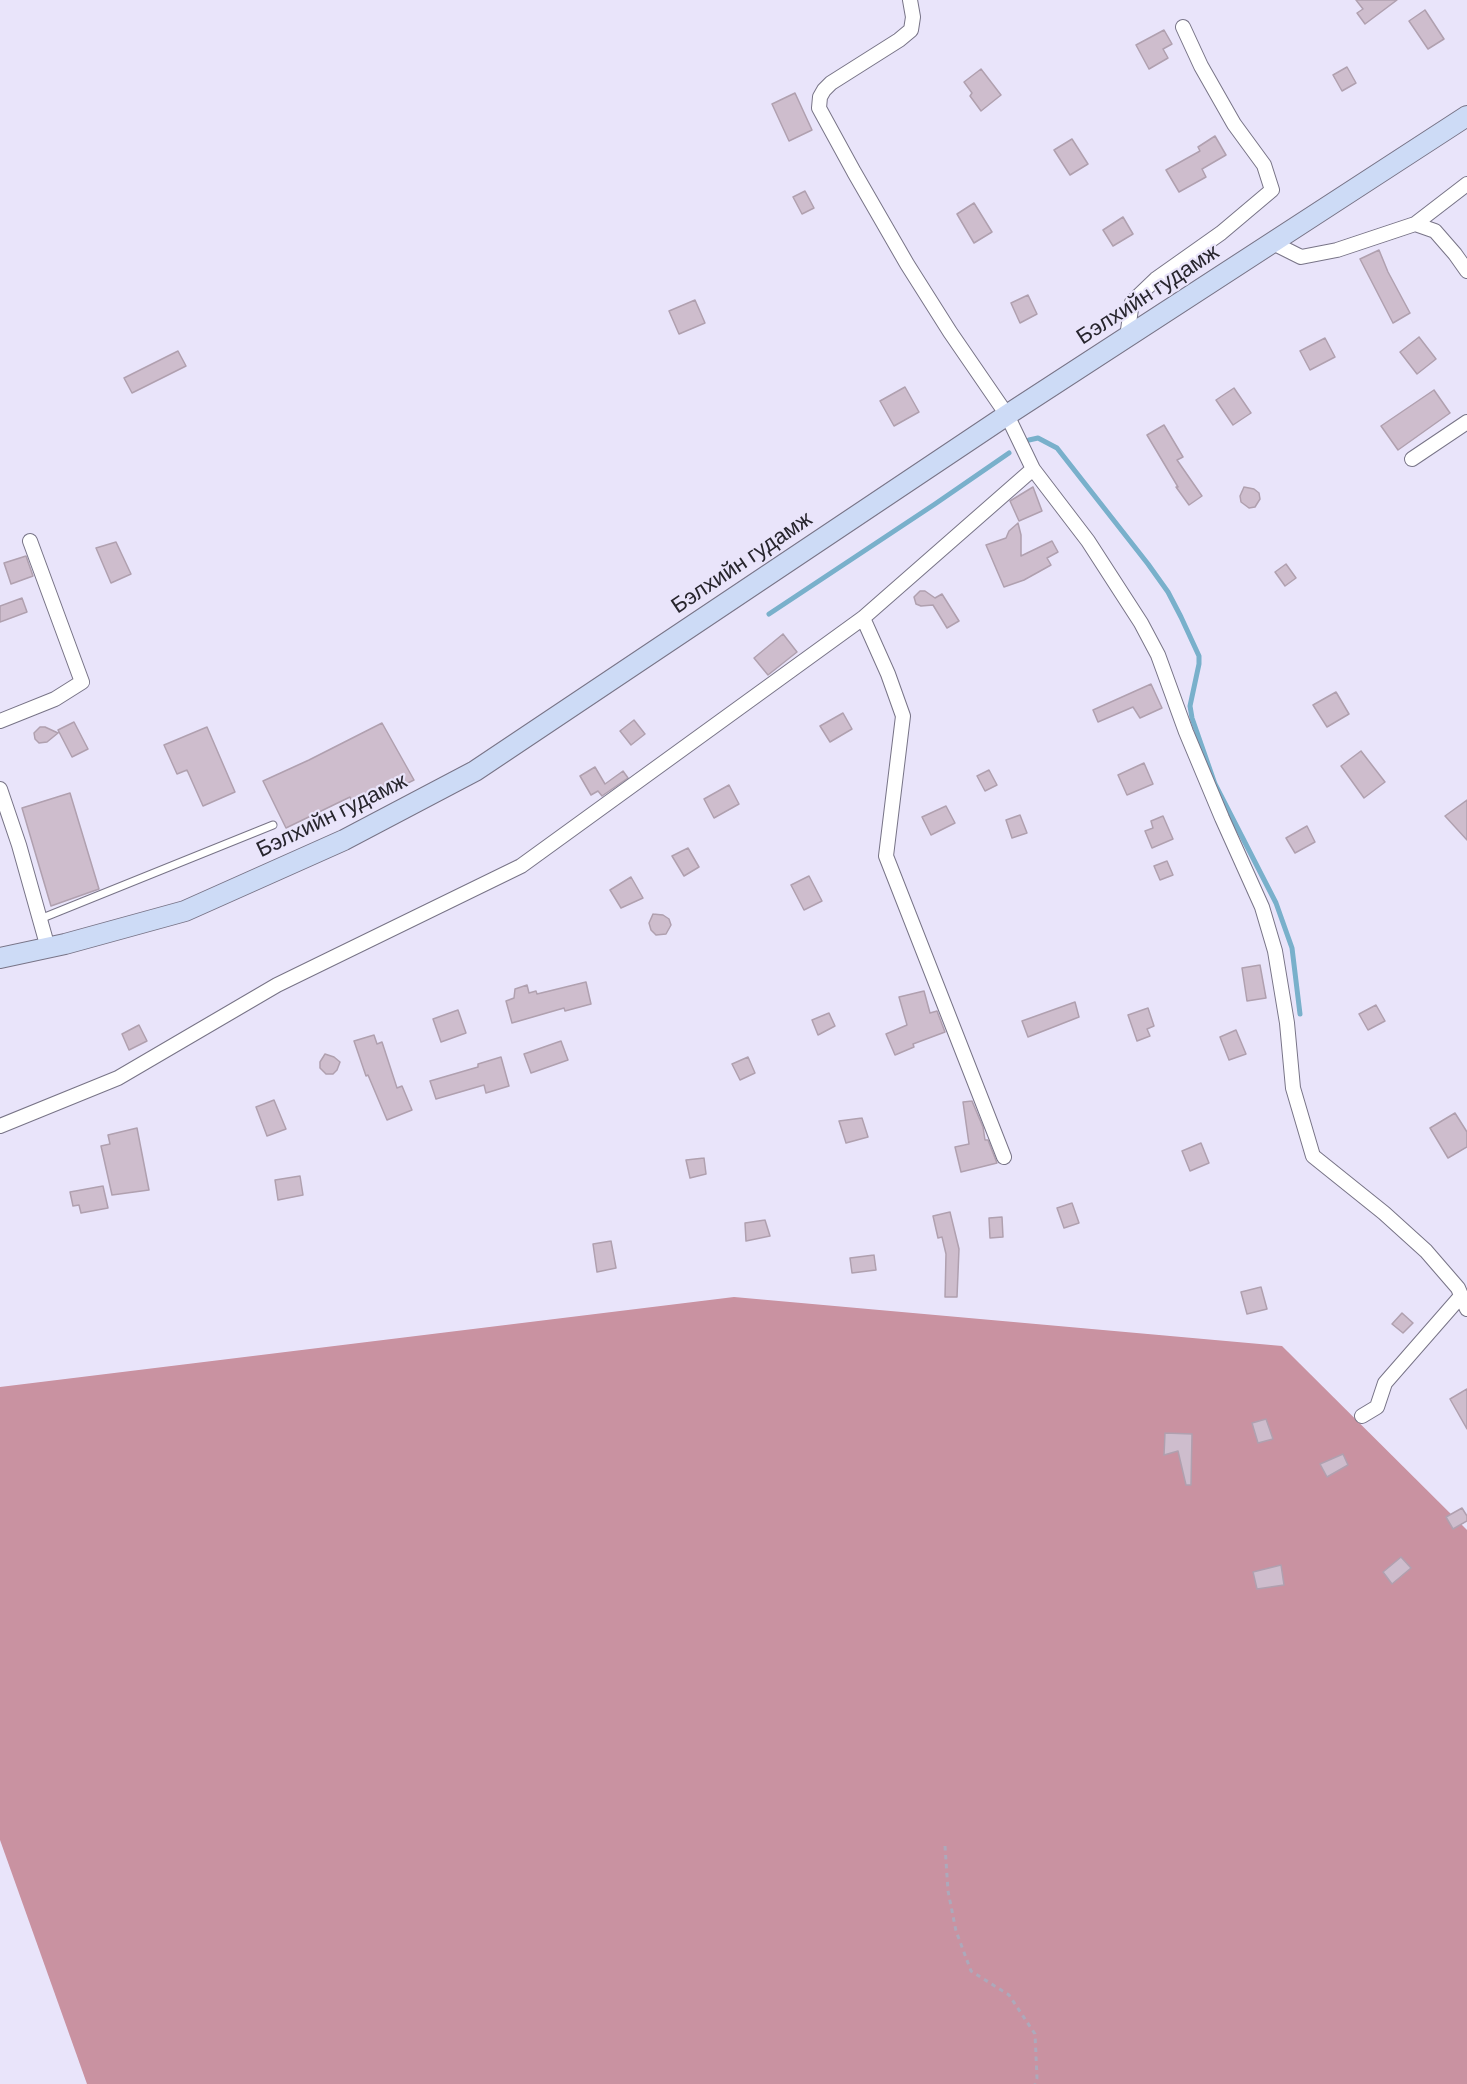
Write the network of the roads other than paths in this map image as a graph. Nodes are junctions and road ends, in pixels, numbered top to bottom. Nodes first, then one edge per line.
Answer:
1 (910, 0) edge
2 (1183, 27) dead end
3 (1467, 117) edge
4 (1467, 184) edge
5 (1414, 224) junction
6 (1273, 243) junction
7 (1467, 271) edge
8 (1127, 337) junction
9 (1007, 415) junction
10 (1467, 422) edge
11 (1412, 459) dead end
12 (1034, 469) junction
13 (30, 541) dead end
14 (863, 618) junction
15 (0, 721) edge
16 (0, 789) edge
17 (273, 825) dead end
18 (39, 919) junction
19 (48, 948) junction
20 (0, 958) edge
21 (0, 1126) edge
22 (1004, 1157) dead end
23 (1461, 1296) junction
24 (1467, 1309) edge
25 (1362, 1416) dead end

1 - 9 street
2 - 8 street
3 - 6 main road, Бэлхийн гудамж
4 - 5 street
5 - 6 street
5 - 7 street
6 - 8 main road, Бэлхийн гудамж
8 - 9 main road, Бэлхийн гудамж
9 - 12 street
9 - 19 main road, Бэлхийн гудамж
10 - 11 street
12 - 14 street
12 - 23 street
13 - 15 street
14 - 21 street
14 - 22 street
16 - 18 street
17 - 18 lane
18 - 19 street
19 - 20 main road, Бэлхийн гудамж
23 - 24 street
23 - 25 street

